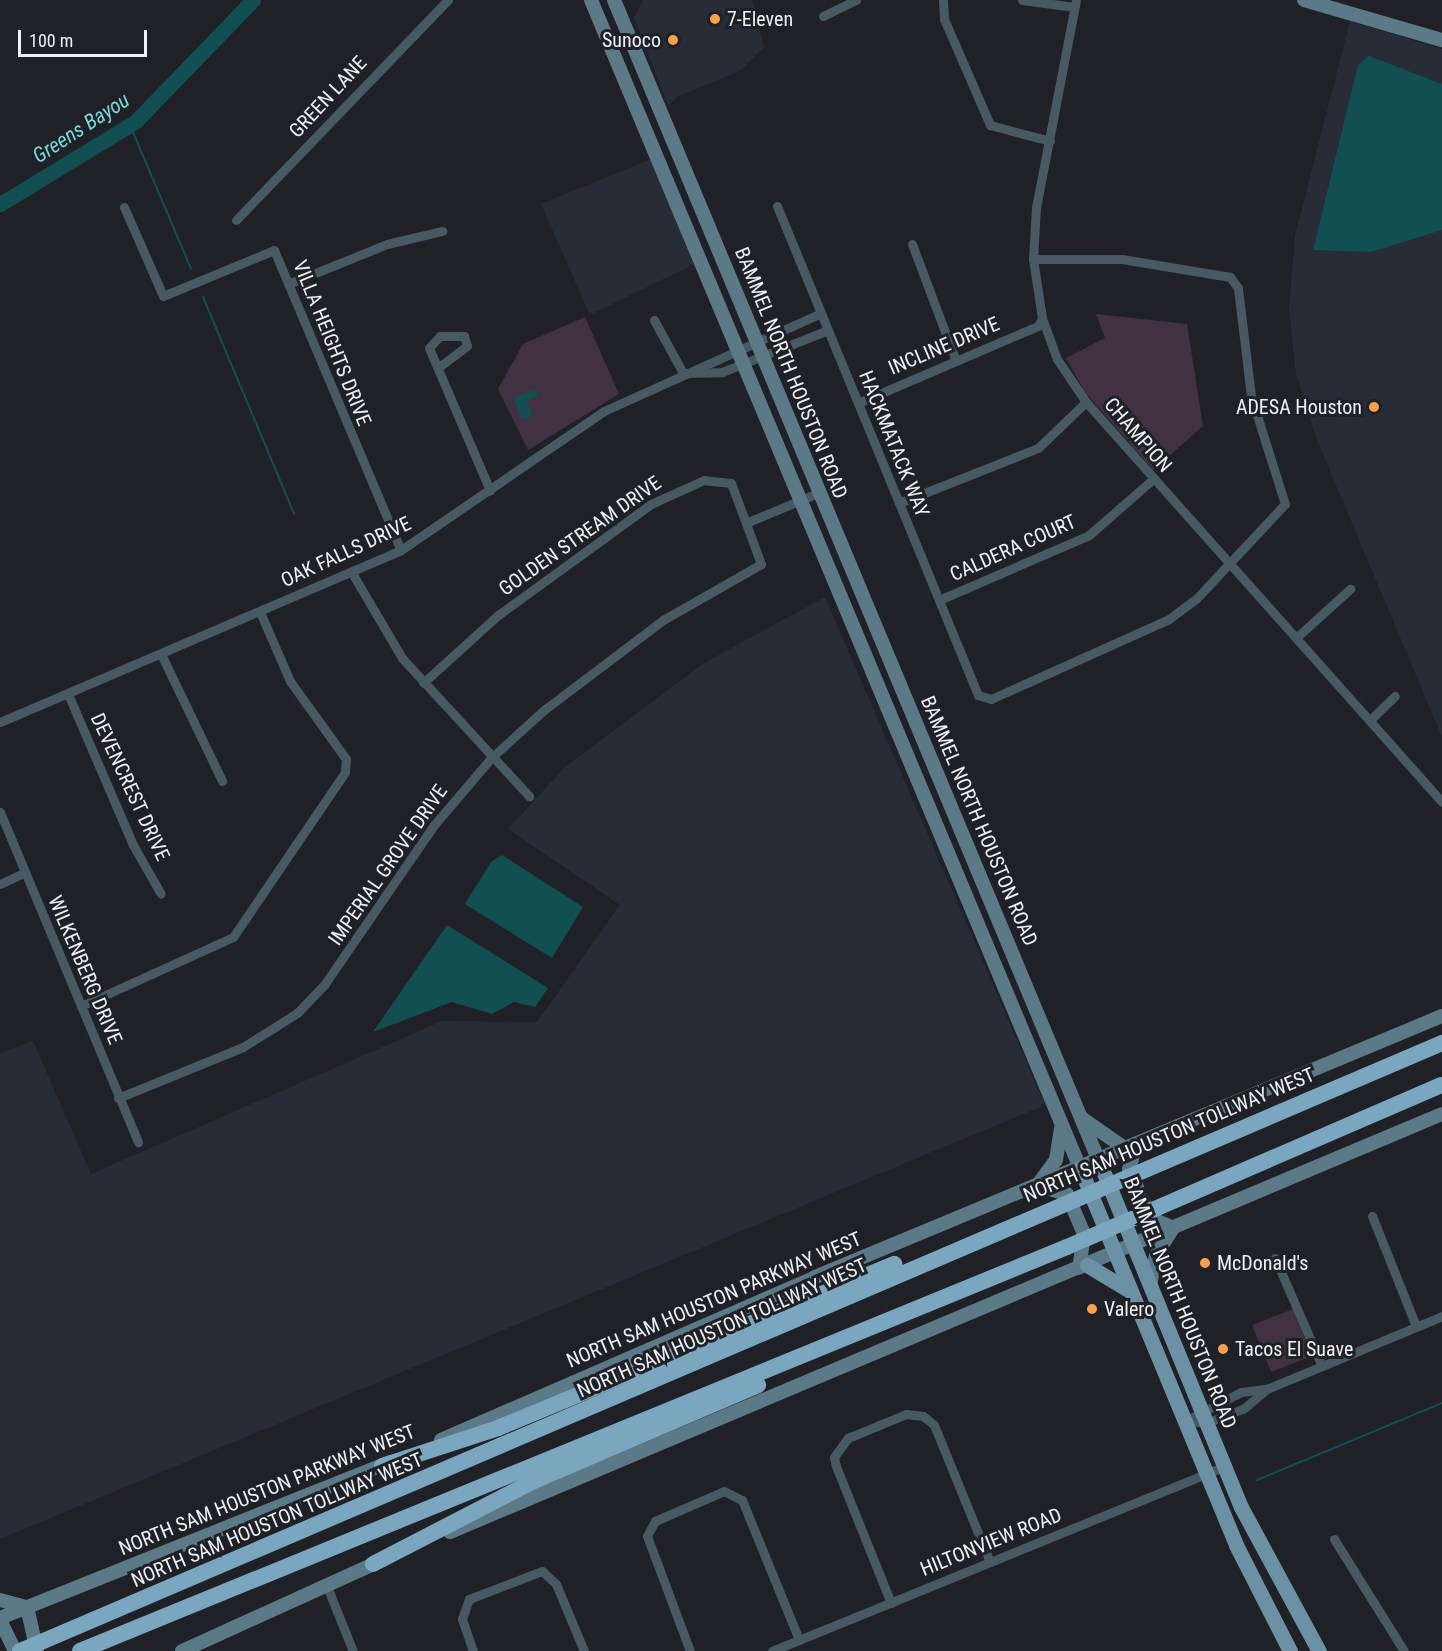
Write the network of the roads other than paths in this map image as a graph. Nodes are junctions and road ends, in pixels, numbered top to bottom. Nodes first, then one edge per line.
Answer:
1 (448, 0) edge
2 (614, 0) edge
3 (856, 0) edge
4 (943, 0) edge
5 (1022, 0) edge
6 (1304, 0) edge
7 (1076, 3) edge
8 (593, 4) edge
9 (823, 16) dead end
10 (1442, 40) edge
11 (1050, 141) junction
12 (683, 164) junction
13 (664, 172) junction
14 (777, 206) dead end
15 (124, 207) dead end
16 (236, 220) dead end
17 (442, 231) dead end
18 (912, 244) dead end
19 (1033, 260) junction
20 (288, 284) junction
21 (821, 314) junction
22 (1042, 318) junction
23 (654, 320) dead end
24 (828, 330) junction
25 (756, 341) junction
26 (736, 349) junction
27 (763, 356) junction
28 (956, 361) junction
29 (742, 364) junction
30 (439, 367) dead end
31 (683, 373) junction
32 (1086, 402) junction
33 (858, 403) junction
34 (1153, 479) junction
35 (490, 490) junction
36 (818, 494) junction
37 (800, 501) junction
38 (899, 503) junction
39 (748, 522) junction
40 (401, 550) junction
41 (1228, 561) junction
42 (761, 564) joint
43 (352, 573) junction
44 (1350, 589) dead end
45 (939, 600) junction
46 (260, 612) junction
47 (1297, 637) junction
48 (161, 654) junction
49 (423, 683) junction
50 (68, 694) junction
51 (1395, 696) dead end
52 (1371, 719) junction
53 (0, 722) edge
54 (916, 726) junction
55 (897, 732) junction
56 (491, 758) junction
57 (222, 781) dead end
58 (529, 796) dead end
59 (1442, 802) edge
60 (0, 812) edge
61 (24, 873) junction
62 (982, 883) junction
63 (0, 884) edge
64 (963, 891) junction
65 (161, 894) dead end
66 (81, 1006) junction
67 (1442, 1016) edge
68 (1442, 1043) edge
69 (1442, 1085) edge
70 (118, 1098) junction
71 (1442, 1114) edge
72 (1081, 1118) junction
73 (1061, 1123) junction
74 (138, 1142) dead end
75 (1131, 1147) junction
76 (1099, 1161) junction
77 (1080, 1168) junction
78 (1037, 1186) junction
79 (1372, 1216) dead end
80 (1014, 1222) junction
81 (1173, 1228) junction
82 (1134, 1245) junction
83 (1115, 1253) junction
84 (1275, 1258) dead end
85 (1083, 1266) junction
86 (1150, 1285) junction
87 (1131, 1292) junction
88 (933, 1302) junction
89 (1442, 1316) edge
90 (1416, 1326) junction
91 (1322, 1366) junction
92 (1268, 1389) junction
93 (1204, 1416) junction
94 (1185, 1421) junction
95 (382, 1466) junction
96 (1223, 1467) junction
97 (1206, 1474) junction
98 (1334, 1539) dead end
99 (990, 1562) junction
100 (373, 1564) junction
101 (326, 1584) junction
102 (0, 1600) edge
103 (891, 1603) junction
104 (27, 1607) junction
105 (0, 1619) edge
106 (799, 1640) junction
107 (17, 1651) edge
108 (37, 1651) edge
109 (80, 1651) edge
110 (182, 1651) edge
111 (353, 1651) edge
112 (473, 1651) edge
113 (584, 1651) edge
114 (690, 1651) edge
115 (772, 1651) edge
116 (1290, 1651) edge
117 (1318, 1651) edge
118 (1404, 1651) edge

1 - 16 street, GREEN LANE
2 - 8 main road
2 - 12 main road, BAMMEL NORTH HOUSTON ROAD
3 - 9 street
4 - 11 street
5 - 7 street
6 - 10 main road
7 - 11 street, CHAMPION
8 - 13 main road, BAMMEL NORTH HOUSTON ROAD
11 - 19 street, CHAMPION
12 - 13 main road
12 - 25 main road, BAMMEL NORTH HOUSTON ROAD
13 - 26 main road, BAMMEL NORTH HOUSTON ROAD
14 - 21 street, HACKMATACK WAY
15 - 20 street, VILLA HEIGHTS DRIVE
17 - 20 street
18 - 28 street
19 - 22 street, CHAMPION
19 - 41 street
20 - 40 street, VILLA HEIGHTS DRIVE
21 - 24 street, HACKMATACK WAY
21 - 25 street, OAK FALLS DRIVE
22 - 28 street, INCLINE DRIVE
22 - 32 street, CHAMPION
23 - 31 street
24 - 27 street, OAK FALLS DRIVE
24 - 33 street, HACKMATACK WAY
25 - 26 street, OAK FALLS DRIVE
25 - 27 main road, BAMMEL NORTH HOUSTON ROAD
26 - 29 main road, BAMMEL NORTH HOUSTON ROAD
26 - 31 street, OAK FALLS DRIVE
27 - 29 street, OAK FALLS DRIVE
27 - 36 main road, BAMMEL NORTH HOUSTON ROAD
28 - 33 street, INCLINE DRIVE
29 - 31 street, OAK FALLS DRIVE
29 - 37 main road, BAMMEL NORTH HOUSTON ROAD
30 - 35 street
31 - 35 street, OAK FALLS DRIVE
32 - 34 street, CHAMPION
32 - 38 street
33 - 38 street, HACKMATACK WAY
34 - 41 street, CHAMPION
34 - 45 street, CALDERA COURT
35 - 40 street, OAK FALLS DRIVE
36 - 37 street
36 - 54 main road, BAMMEL NORTH HOUSTON ROAD
37 - 39 street
37 - 55 main road, BAMMEL NORTH HOUSTON ROAD
38 - 45 street, HACKMATACK WAY
39 - 42 street, GOLDEN STREAM DRIVE
39 - 49 street, GOLDEN STREAM DRIVE
40 - 43 street, OAK FALLS DRIVE
41 - 45 street, HACKMATACK WAY
41 - 47 street, CHAMPION
42 - 56 street, IMPERIAL GROVE DRIVE
43 - 46 street, OAK FALLS DRIVE
43 - 49 street
44 - 47 street
46 - 48 street, OAK FALLS DRIVE
46 - 66 street
47 - 52 street, CHAMPION
48 - 50 street, OAK FALLS DRIVE
48 - 57 street
49 - 56 street
50 - 53 street, OAK FALLS DRIVE
50 - 65 street, DEVENCREST DRIVE
51 - 52 street
52 - 59 street, CHAMPION
54 - 55 main road
54 - 62 main road, BAMMEL NORTH HOUSTON ROAD
55 - 64 main road, BAMMEL NORTH HOUSTON ROAD
56 - 58 street
56 - 70 street, IMPERIAL GROVE DRIVE
60 - 61 street, WILKENBERG DRIVE
61 - 63 street
61 - 66 street, WILKENBERG DRIVE
62 - 64 main road
62 - 72 main road, BAMMEL NORTH HOUSTON ROAD
64 - 73 main road, BAMMEL NORTH HOUSTON ROAD
66 - 70 street, WILKENBERG DRIVE
67 - 75 main road, NORTH SAM HOUSTON PARKWAY WEST
68 - 80 highway, NORTH SAM HOUSTON TOLLWAY WEST
69 - 88 highway
70 - 74 street, WILKENBERG DRIVE
71 - 81 main road
72 - 75 main road
72 - 76 main road, BAMMEL NORTH HOUSTON ROAD
73 - 77 main road, BAMMEL NORTH HOUSTON ROAD
73 - 78 main road
75 - 76 main road, NORTH SAM HOUSTON PARKWAY WEST
75 - 81 main road
76 - 77 main road, NORTH SAM HOUSTON PARKWAY WEST
76 - 82 main road, BAMMEL NORTH HOUSTON ROAD
77 - 78 main road, NORTH SAM HOUSTON PARKWAY WEST
77 - 83 main road, BAMMEL NORTH HOUSTON ROAD
78 - 85 main road
78 - 95 main road, NORTH SAM HOUSTON PARKWAY WEST
79 - 90 street
80 - 95 highway
80 - 107 highway, NORTH SAM HOUSTON TOLLWAY WEST
81 - 82 main road
81 - 86 main road
82 - 83 main road
82 - 86 main road, BAMMEL NORTH HOUSTON ROAD
83 - 85 main road
83 - 87 main road, BAMMEL NORTH HOUSTON ROAD
84 - 91 street
85 - 87 main road
85 - 100 main road
86 - 93 main road, BAMMEL NORTH HOUSTON ROAD
87 - 94 main road, BAMMEL NORTH HOUSTON ROAD
88 - 100 highway
88 - 109 highway
89 - 90 street
90 - 91 street
91 - 92 street
92 - 93 street
92 - 93 street
93 - 94 street
93 - 94 street
93 - 96 main road, BAMMEL NORTH HOUSTON ROAD
94 - 97 main road, BAMMEL NORTH HOUSTON ROAD
95 - 104 main road, NORTH SAM HOUSTON PARKWAY WEST
96 - 97 street, HILTONVIEW ROAD
96 - 117 main road, BAMMEL NORTH HOUSTON ROAD
97 - 99 street, HILTONVIEW ROAD
97 - 116 main road, BAMMEL NORTH HOUSTON ROAD
98 - 118 street
99 - 103 street, HILTONVIEW ROAD
99 - 103 street
100 - 101 main road
101 - 110 main road
101 - 111 street
102 - 104 main road
103 - 106 street, HILTONVIEW ROAD
104 - 105 main road, NORTH SAM HOUSTON PARKWAY WEST
104 - 108 main road
105 - 107 main road
106 - 114 street
106 - 115 street, HILTONVIEW ROAD
112 - 113 street

